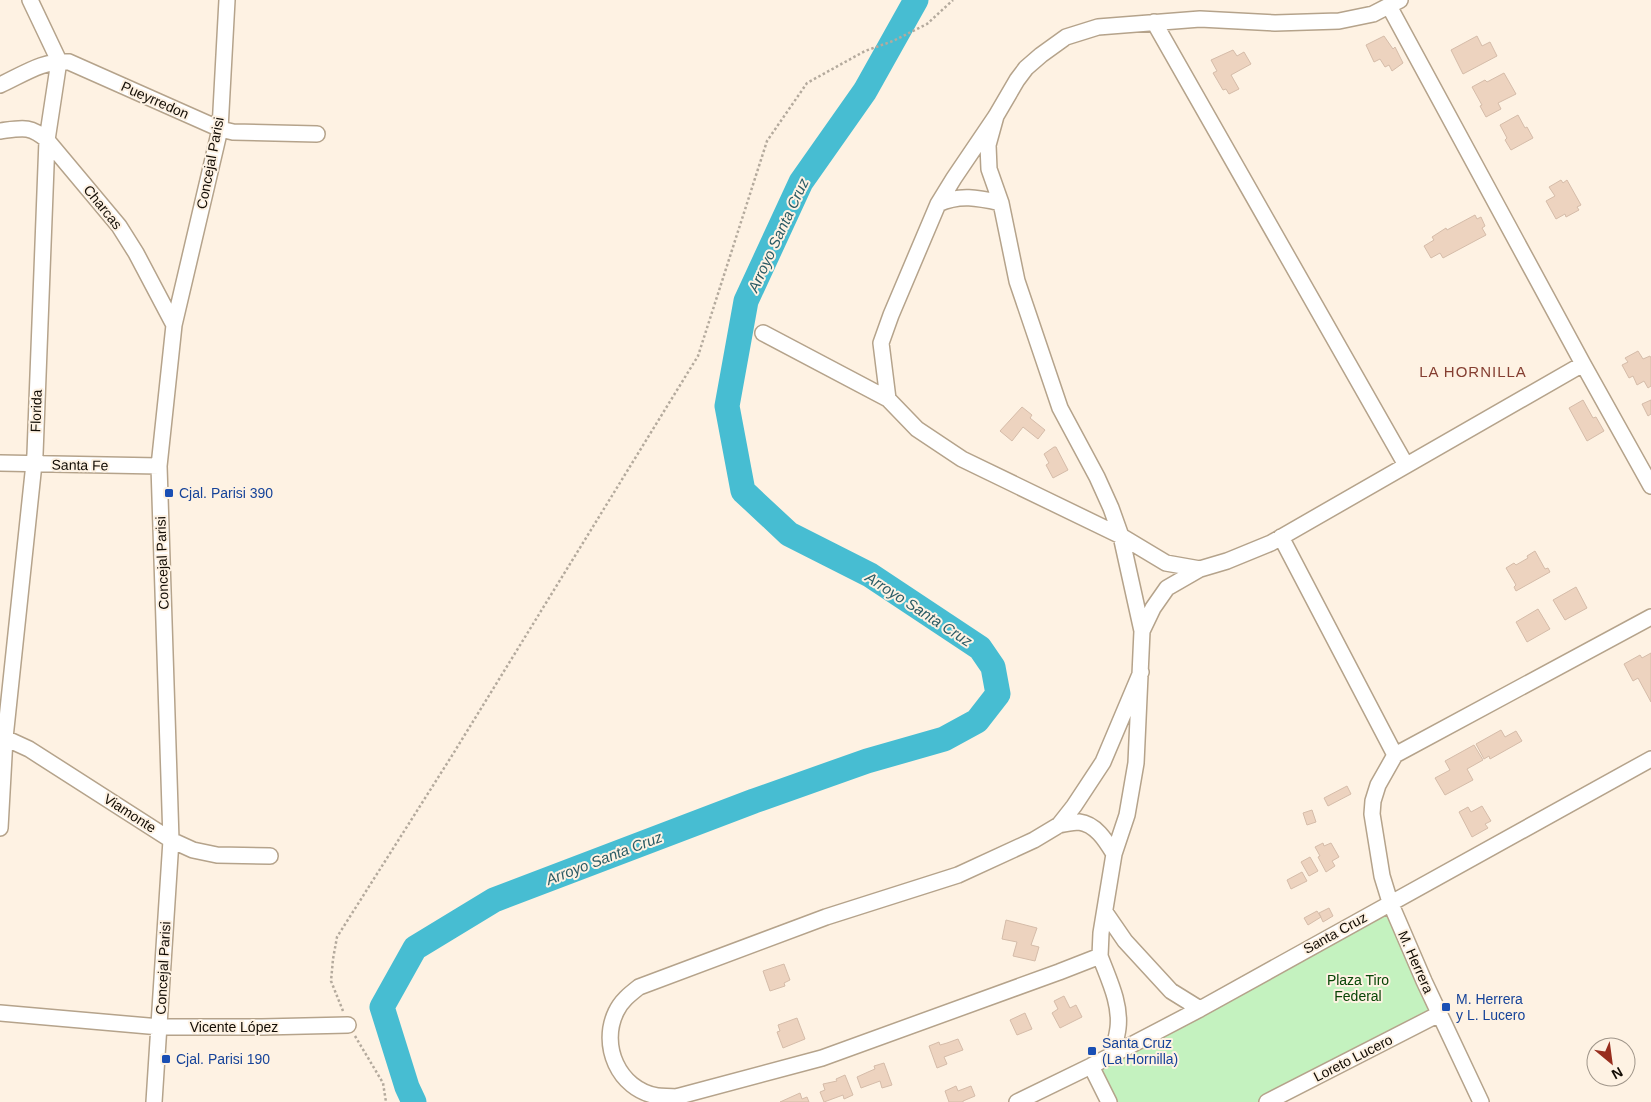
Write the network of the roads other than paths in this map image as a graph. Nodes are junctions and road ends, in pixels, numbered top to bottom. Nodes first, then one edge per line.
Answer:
1 (30, 0) edge
2 (227, 0) edge
3 (1394, 3) edge
4 (1154, 22) junction
5 (59, 61) junction
6 (0, 85) edge
7 (996, 116) junction
8 (220, 128) junction
9 (0, 131) edge
10 (317, 134) dead end
11 (47, 140) junction
12 (1001, 203) junction
13 (938, 204) junction
14 (174, 325) junction
15 (763, 333) dead end
16 (1583, 364) junction
17 (888, 399) junction
18 (0, 463) edge
19 (34, 464) junction
20 (1406, 465) junction
21 (159, 466) junction
22 (1651, 486) edge
23 (1121, 536) junction
24 (1282, 537) junction
25 (1200, 568) junction
26 (1651, 617) edge
27 (1142, 631) junction
28 (1141, 672) junction
29 (3, 737) edge
30 (1395, 755) junction
31 (1651, 759) edge
32 (1059, 825) junction
33 (0, 828) edge
34 (171, 840) junction
35 (1114, 854) junction
36 (270, 856) dead end
37 (1390, 902) junction
38 (1105, 912) junction
39 (1100, 956) junction
40 (1200, 1009) junction
41 (0, 1012) edge
42 (1439, 1014) junction
43 (348, 1025) road end
44 (160, 1027) junction
45 (1112, 1055) junction
46 (1091, 1066) junction
47 (154, 1102) edge
48 (1017, 1102) edge
49 (1109, 1102) edge
50 (1267, 1102) edge
51 (1481, 1102) edge

1 - 5 street
2 - 8 street, Concejal Parisi
3 - 4 street
3 - 16 street
4 - 7 street
4 - 20 street
5 - 6 street
5 - 8 street, Pueyrredon
5 - 11 street, Florida
7 - 12 street
7 - 13 street
8 - 10 street, Pueyrredon
8 - 14 street, Concejal Parisi
9 - 11 street, Charcas
11 - 14 street, Charcas
11 - 19 street, Florida
12 - 13 street
12 - 23 street
13 - 17 street
14 - 21 street, Concejal Parisi
15 - 17 street
16 - 20 street
16 - 22 street
17 - 23 street
18 - 19 street, Santa Fe
19 - 21 street, Santa Fe
19 - 29 street, Florida
20 - 24 street
21 - 34 street, Concejal Parisi
23 - 25 street
23 - 27 street
24 - 25 street
24 - 30 street
25 - 27 street
26 - 30 street
27 - 28 street
28 - 32 street
28 - 35 street
29 - 33 street, Florida
29 - 34 street, Viamonte
30 - 37 street, M. Herrera
31 - 37 street, Santa Cruz
32 - 35 street
32 - 39 street
34 - 36 street, Viamonte
34 - 44 street, Concejal Parisi
35 - 38 street
37 - 40 street, Santa Cruz
37 - 42 street, M. Herrera
38 - 39 street
38 - 40 street
39 - 45 street
40 - 45 street, Santa Cruz
41 - 44 street, Vicente López
42 - 50 street, Loreto Lucero
42 - 51 street, M. Herrera
43 - 44 street, Vicente López
44 - 47 street, Concejal Parisi
45 - 46 street, Santa Cruz
46 - 48 street, Santa Cruz
46 - 49 street

